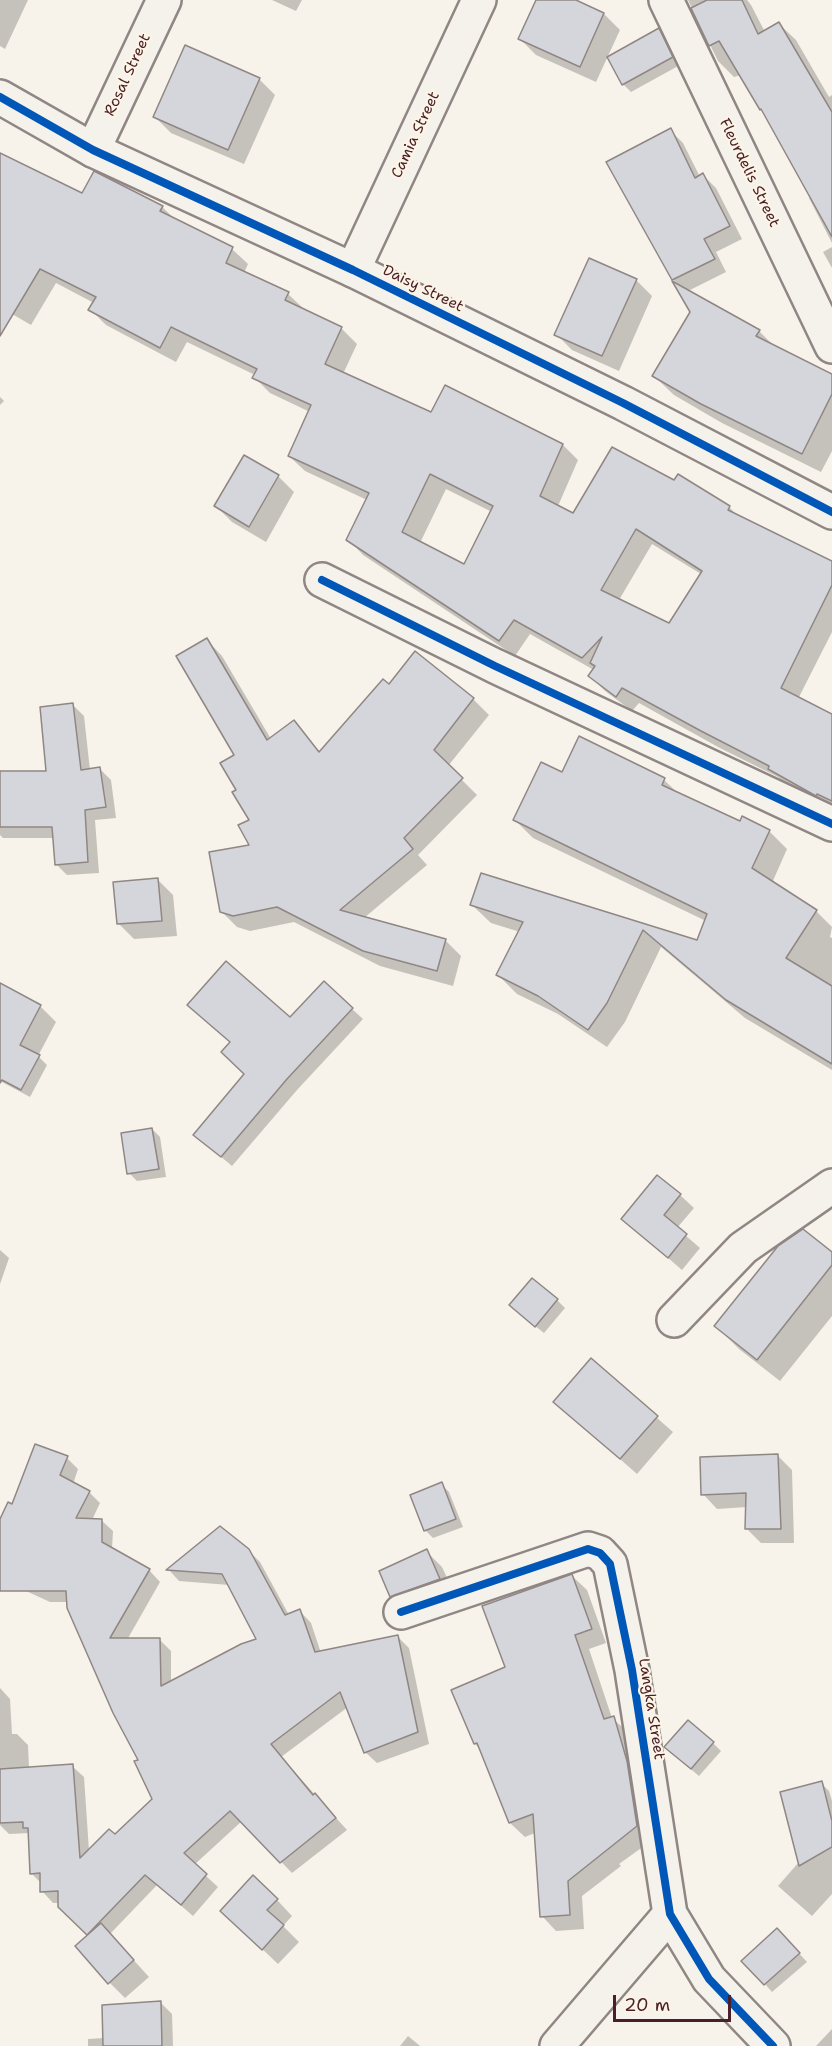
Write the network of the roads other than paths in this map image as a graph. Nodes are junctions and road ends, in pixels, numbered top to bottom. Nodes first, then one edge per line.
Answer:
1 (164, 0) edge
2 (479, 0) edge
3 (666, 0) edge
4 (0, 97) edge
5 (93, 150) junction
6 (353, 270) junction
7 (832, 345) edge
8 (832, 512) edge
9 (322, 580) dead end
10 (832, 824) edge
11 (832, 1186) edge
12 (674, 1320) dead end
13 (401, 1612) dead end
14 (670, 1914) junction
15 (557, 2046) edge
16 (773, 2046) edge

1 - 5 street, Rosal Street
2 - 6 street, Camia Street
3 - 7 street, Fleurdelis Street
4 - 5 street, Daisy Street
5 - 6 street, Daisy Street
6 - 8 street, Daisy Street
9 - 10 street
11 - 12 street
13 - 14 street, Langka Street
14 - 15 street
14 - 16 street, Langka Street

